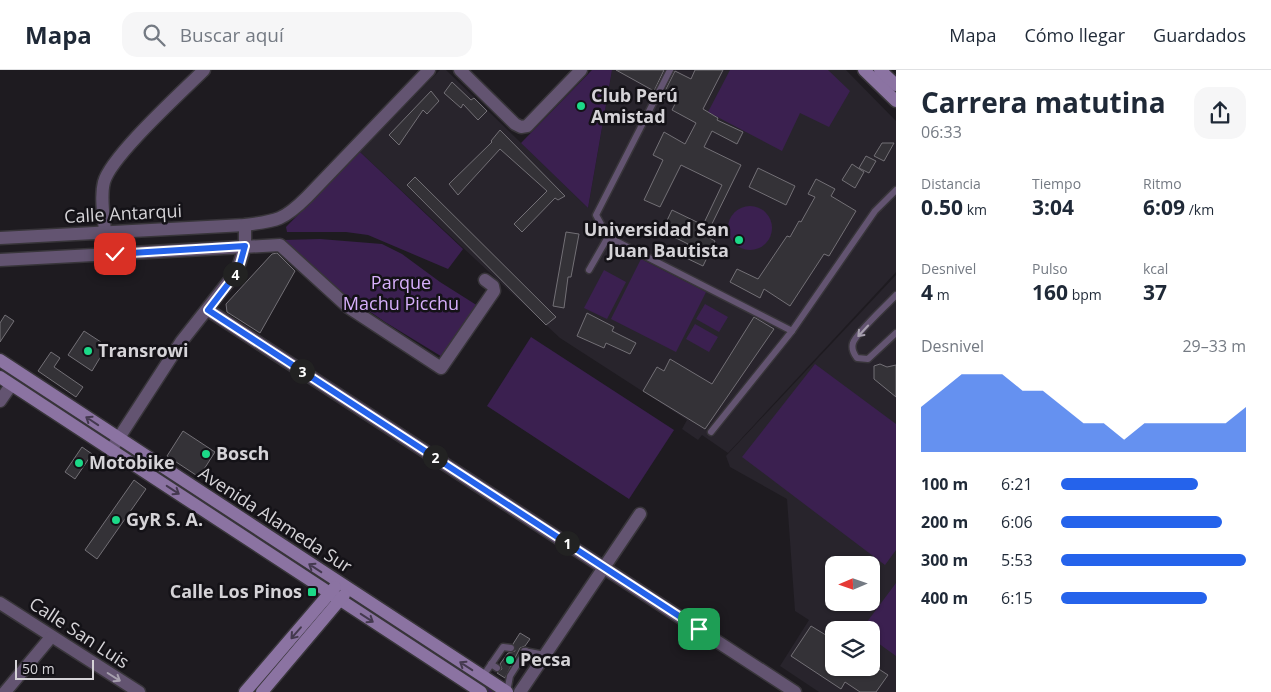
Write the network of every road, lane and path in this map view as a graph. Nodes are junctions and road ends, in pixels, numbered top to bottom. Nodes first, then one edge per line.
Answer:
1 (204, 70) edge
2 (429, 70) edge
3 (460, 70) edge
4 (581, 70) edge
5 (670, 70) edge
6 (864, 70) edge
7 (884, 75) edge
8 (896, 85) edge
9 (896, 101) edge
10 (896, 190) edge
11 (246, 225) junction
12 (105, 232) junction
13 (608, 237) junction
14 (2, 239) edge
15 (245, 246) junction
16 (0, 260) edge
17 (589, 270) dead end
18 (485, 280) dead end
19 (896, 295) edge
20 (208, 310) junction
21 (792, 330) junction
22 (896, 333) edge
23 (0, 360) edge
24 (0, 377) edge
25 (11, 385) junction
26 (0, 401) edge
27 (711, 432) dead end
28 (118, 438) junction
29 (111, 450) junction
30 (640, 514) dead end
31 (603, 566) junction
32 (343, 586) junction
33 (335, 597) junction
34 (0, 603) edge
35 (51, 638) junction
36 (510, 648) dead end
37 (545, 655) junction
38 (491, 664) junction
39 (498, 668) dead end
40 (483, 676) junction
41 (508, 676) junction
42 (523, 688) edge
43 (5, 692) edge
44 (139, 692) edge
45 (245, 692) edge
46 (262, 692) edge
47 (480, 692) edge
48 (507, 692) edge
49 (795, 692) edge

1 - 12 street
2 - 11 street, Calle Antarqui
3 - 4 street
5 - 13 lane
6 - 7 main road
7 - 8 main road
7 - 9 main road
10 - 21 lane
11 - 12 street, Calle Antarqui
11 - 15 street
12 - 14 street, Calle Antarqui
13 - 17 lane
13 - 21 lane
15 - 16 street
15 - 18 street
15 - 20 street
19 -> 22 lane
20 - 28 street
20 - 31 street
21 - 27 lane
28 -> 23 main road, Avenida Alameda Sur
24 - 25 main road, Avenida Alameda Sur
25 - 26 street
25 - 29 main road, Avenida Alameda Sur
28 - 29 street
32 -> 28 main road, Avenida Alameda Sur
29 -> 33 main road, Avenida Alameda Sur
30 - 31 street
31 - 37 street
31 - 49 street
32 - 33 main road
40 -> 32 main road, Avenida Alameda Sur
33 -> 45 main road
33 - 46 main road
33 -> 47 main road, Avenida Alameda Sur
34 - 35 street, Calle San Luis
35 - 43 street
35 -> 44 street, Calle San Luis
36 - 38 lane
37 - 41 lane
37 - 42 street
38 - 39 lane
38 - 40 lane
40 - 48 main road, Avenida Alameda Sur
41 - 42 lane
41 - 48 lane

